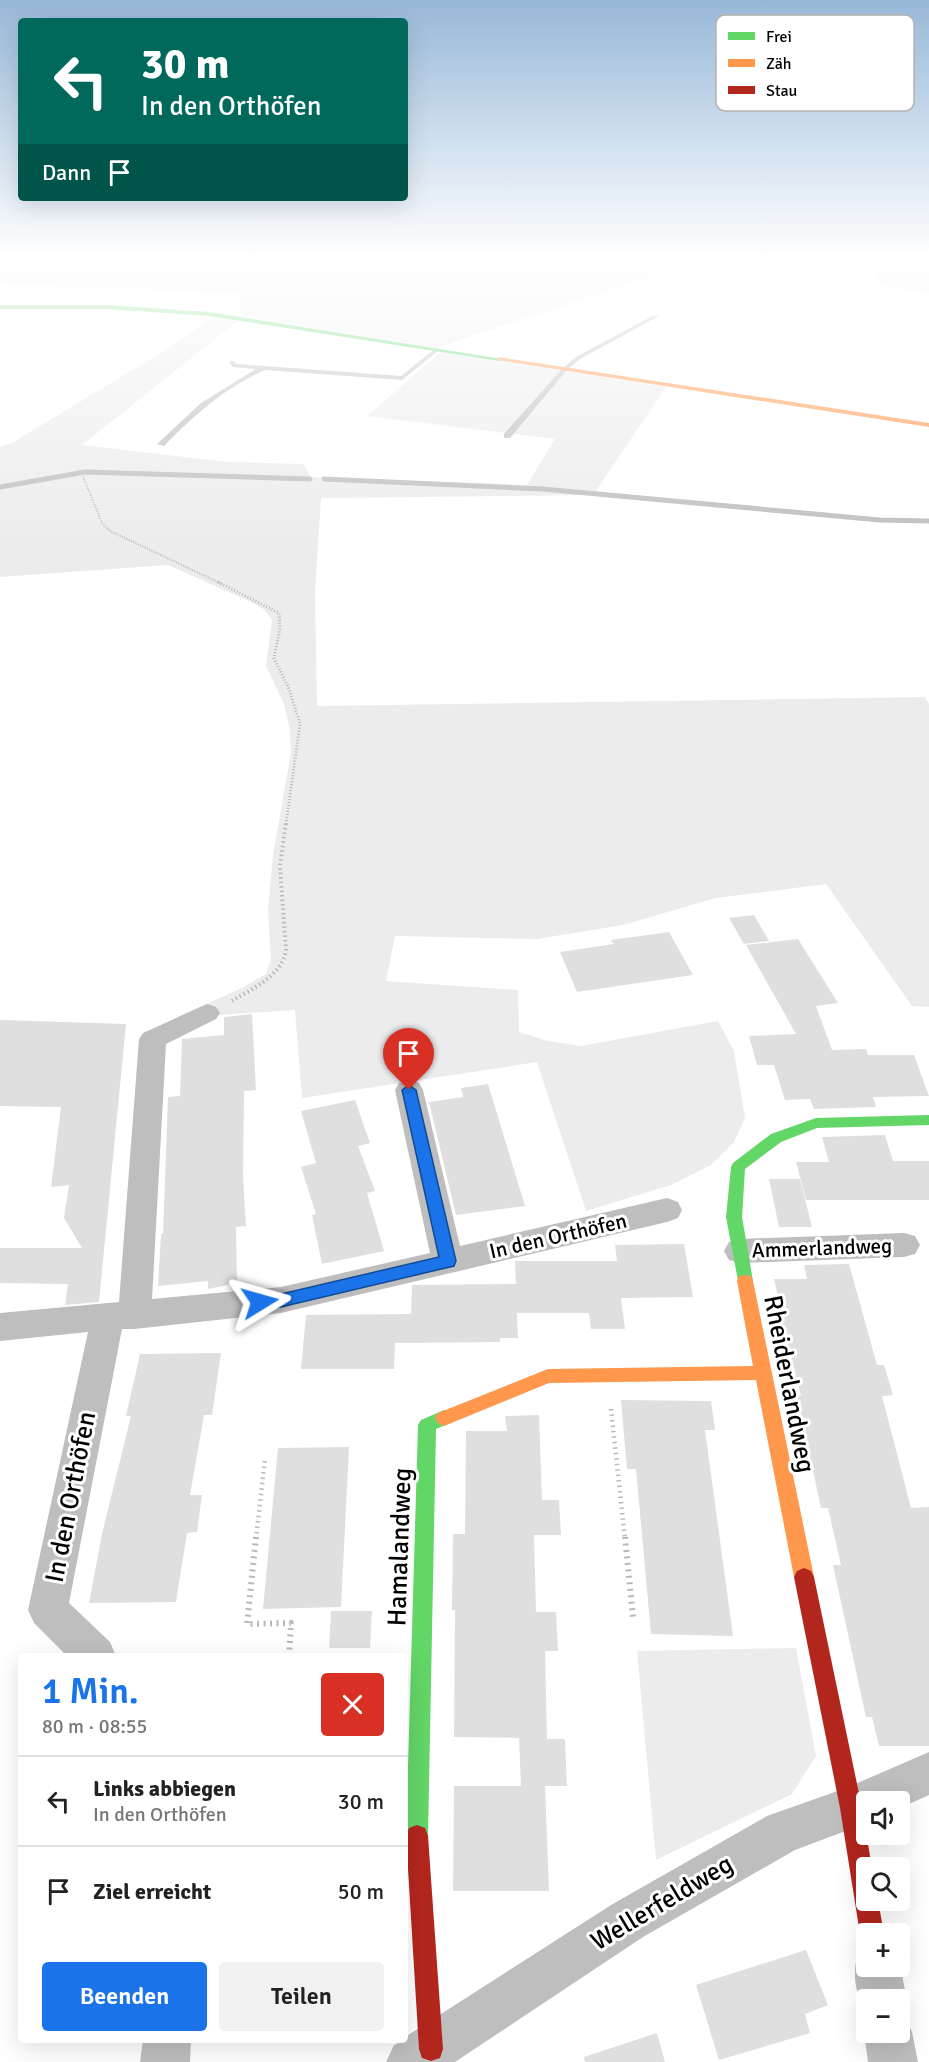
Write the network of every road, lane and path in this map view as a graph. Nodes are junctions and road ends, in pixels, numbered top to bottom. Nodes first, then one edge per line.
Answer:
1 (433, 352) edge
2 (450, 352) edge
3 (589, 352) edge
4 (232, 362) dead end
5 (264, 368) junction
6 (564, 370) junction
7 (929, 424) edge
8 (507, 436) dead end
9 (161, 444) dead end
10 (82, 474) dead end
11 (207, 1013) joint
12 (409, 1090) dead end
13 (929, 1120) edge
14 (667, 1210) dead end
15 (904, 1245) dead end
16 (740, 1251) junction
17 (448, 1261) junction
18 (120, 1317) junction
19 (0, 1327) edge
20 (762, 1373) junction
21 (607, 1376) junction
22 (265, 1459) dead end
23 (633, 1617) dead end
24 (93, 1653) edge
25 (289, 1653) edge
26 (929, 1773) edge
27 (851, 1808) junction
28 (870, 1923) edge
29 (167, 2043) edge
30 (890, 2043) edge
31 (421, 2056) edge
32 (165, 2062) edge
33 (893, 2062) edge

1 - 5 lane
2 - 6 street
3 - 6 lane
4 - 5 lane
5 - 9 lane
6 - 7 street
6 - 8 lane
10 - 11 path
11 - 18 street, In den Orthöfen
12 - 17 street
13 - 16 street, Rheiderlandweg
14 - 17 street, In den Orthöfen
15 - 16 street, Ammerlandweg
16 - 20 street, Rheiderlandweg
17 - 18 street, In den Orthöfen
18 - 19 street, In den Orthöfen
18 - 24 street, In den Orthöfen
20 - 21 street, Hamalandweg
20 - 27 street, Rheiderlandweg
21 - 23 path
21 - 31 street, Hamalandweg
22 - 25 path
26 - 27 street, Wellerfeldweg
27 - 28 street, Rheiderlandweg
27 - 31 street, Wellerfeldweg
29 - 32 street
30 - 33 street

